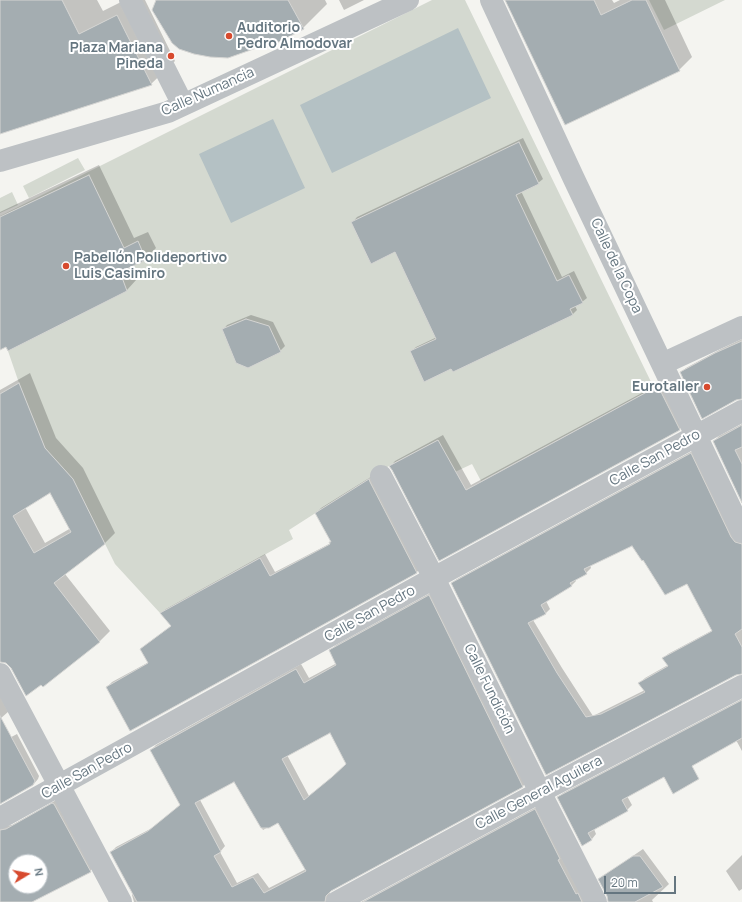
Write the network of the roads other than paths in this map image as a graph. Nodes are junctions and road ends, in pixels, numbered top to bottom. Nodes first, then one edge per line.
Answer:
1 (130, 0) edge
2 (408, 0) edge
3 (491, 0) edge
4 (183, 105) junction
5 (0, 161) edge
6 (742, 327) edge
7 (662, 364) junction
8 (742, 411) edge
9 (696, 435) junction
10 (381, 476) dead end
11 (742, 532) edge
12 (434, 578) junction
13 (0, 674) edge
14 (742, 686) edge
15 (59, 786) junction
16 (540, 792) junction
17 (0, 818) edge
18 (121, 902) edge
19 (337, 902) edge
20 (596, 902) edge

1 - 4 street
2 - 4 street, Calle Numancia
3 - 7 street, Calle de la Copa
4 - 5 street, Calle Numancia
6 - 7 street
7 - 9 street, Calle de la Copa
8 - 9 street, Calle San Pedro
9 - 11 street, Calle de la Copa
9 - 12 street, Calle San Pedro
10 - 12 street, Calle Fundición
12 - 15 street, Calle San Pedro
12 - 16 street, Calle Fundición
13 - 15 street
14 - 16 street, Calle General Aguilera
15 - 17 street, Calle San Pedro
15 - 18 street
16 - 19 street, Calle General Aguilera
16 - 20 street, Calle Fundición

